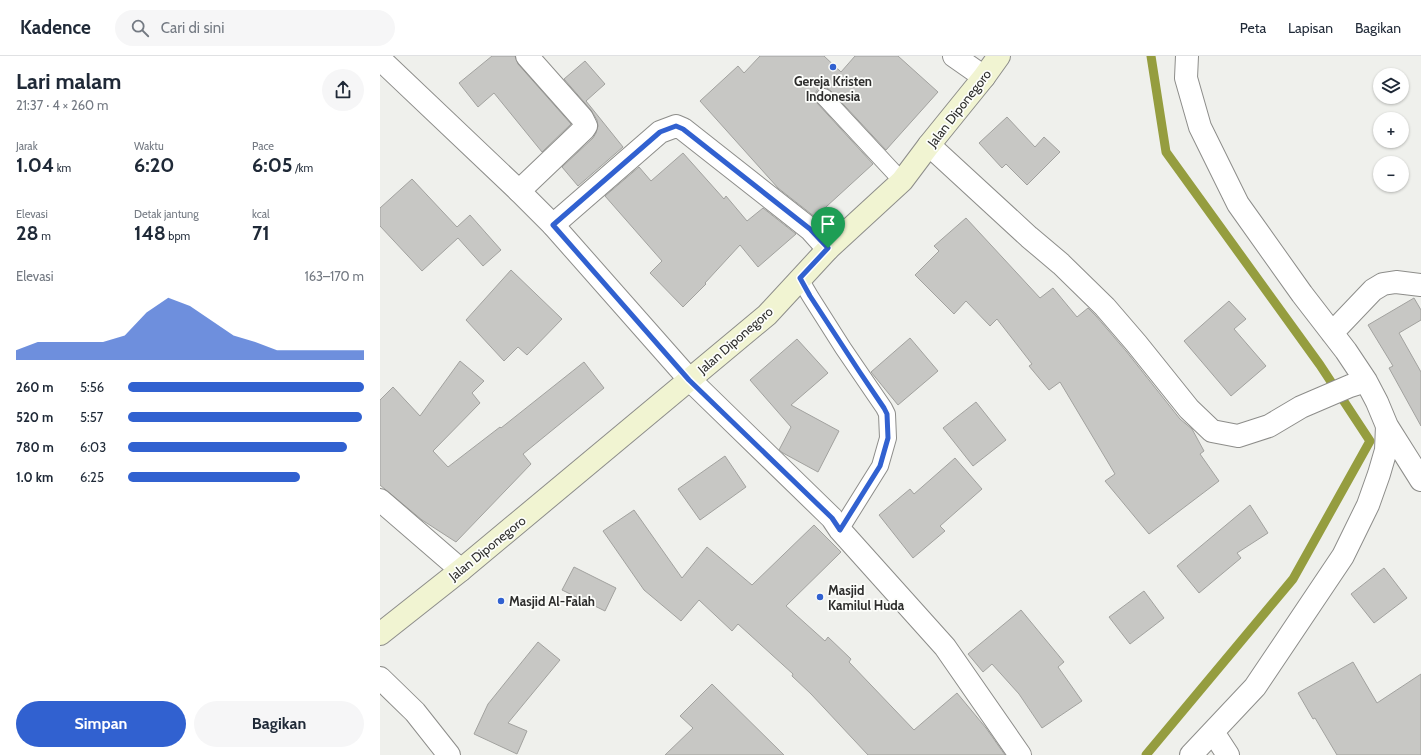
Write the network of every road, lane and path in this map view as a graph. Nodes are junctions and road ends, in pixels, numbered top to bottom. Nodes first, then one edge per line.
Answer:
1 (527, 56) edge
2 (954, 56) edge
3 (999, 56) edge
4 (1187, 56) edge
5 (380, 59) edge
6 (984, 77) junction
7 (824, 98) dead end
8 (929, 145) junction
9 (902, 181) junction
10 (519, 191) junction
11 (553, 225) junction
12 (828, 248) junction
13 (800, 278) junction
14 (1421, 285) edge
15 (1332, 333) junction
16 (689, 380) junction
17 (1358, 383) junction
18 (1387, 426) junction
19 (1421, 480) edge
20 (380, 500) edge
21 (840, 530) junction
22 (461, 570) junction
23 (380, 634) edge
24 (380, 678) edge
25 (1213, 732) junction
26 (450, 755) edge
27 (1020, 755) edge
28 (1191, 755) edge
29 (1228, 755) edge

1 - 10 street
2 - 6 street
3 - 6 main road, Jalan Diponegoro
4 - 15 street
5 - 10 street
6 - 8 main road, Jalan Diponegoro
7 - 9 lane
8 - 9 main road, Jalan Diponegoro
8 - 17 street
9 - 12 main road, Jalan Diponegoro
10 - 11 street
11 - 12 street
11 - 16 street
12 - 13 main road, Jalan Diponegoro
13 - 16 main road, Jalan Diponegoro
13 - 21 lane
14 - 15 street
15 - 17 street
16 - 21 street
16 - 22 main road, Jalan Diponegoro
17 - 18 street
18 - 19 street
18 - 25 street
20 - 22 street
21 - 27 street
22 - 23 main road, Jalan Diponegoro
24 - 26 street
25 - 28 street
25 - 29 street

